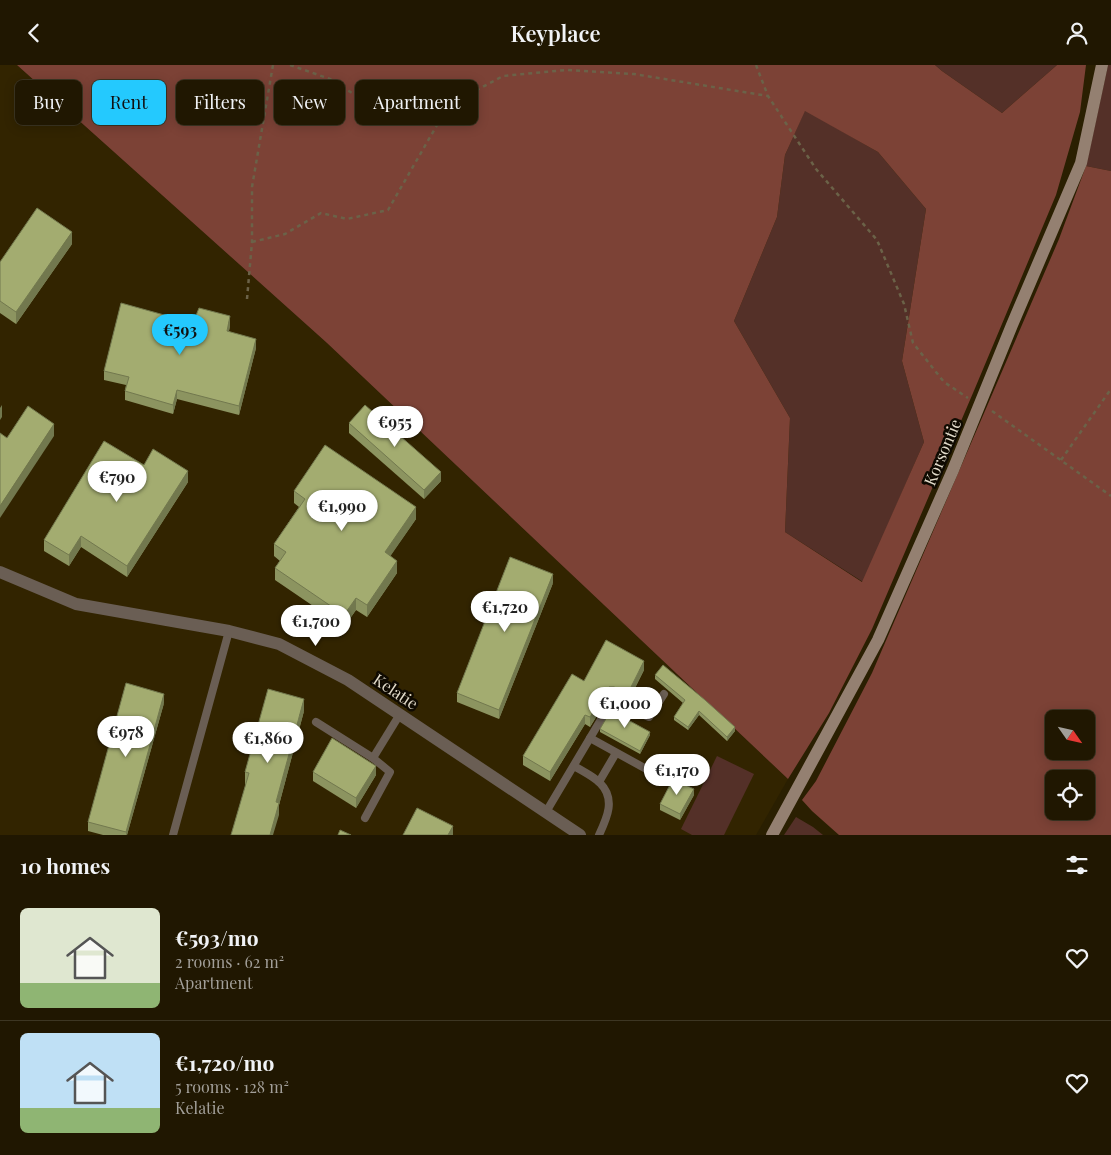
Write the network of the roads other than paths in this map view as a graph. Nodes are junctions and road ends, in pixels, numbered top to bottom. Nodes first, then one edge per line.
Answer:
1 (1102, 65) edge
2 (0, 572) edge
3 (229, 631) junction
4 (664, 694) dead end
5 (400, 714) junction
6 (316, 722) dead end
7 (590, 738) junction
8 (616, 753) junction
9 (373, 758) junction
10 (574, 766) junction
11 (668, 781) dead end
12 (600, 782) junction
13 (546, 812) junction
14 (365, 818) dead end
15 (173, 835) edge
16 (580, 835) edge
17 (599, 835) edge
18 (772, 835) edge

1 - 18 main road, Korsontie
2 - 3 street, Kelatie
3 - 5 street, Kelatie
3 - 15 lane
4 - 7 lane
5 - 9 lane
5 - 13 street, Kelatie
6 - 9 lane
7 - 8 lane
7 - 10 lane
8 - 11 lane
8 - 12 lane
9 - 14 lane
10 - 12 lane
10 - 13 lane
12 - 17 lane
13 - 16 street, Kelatie

